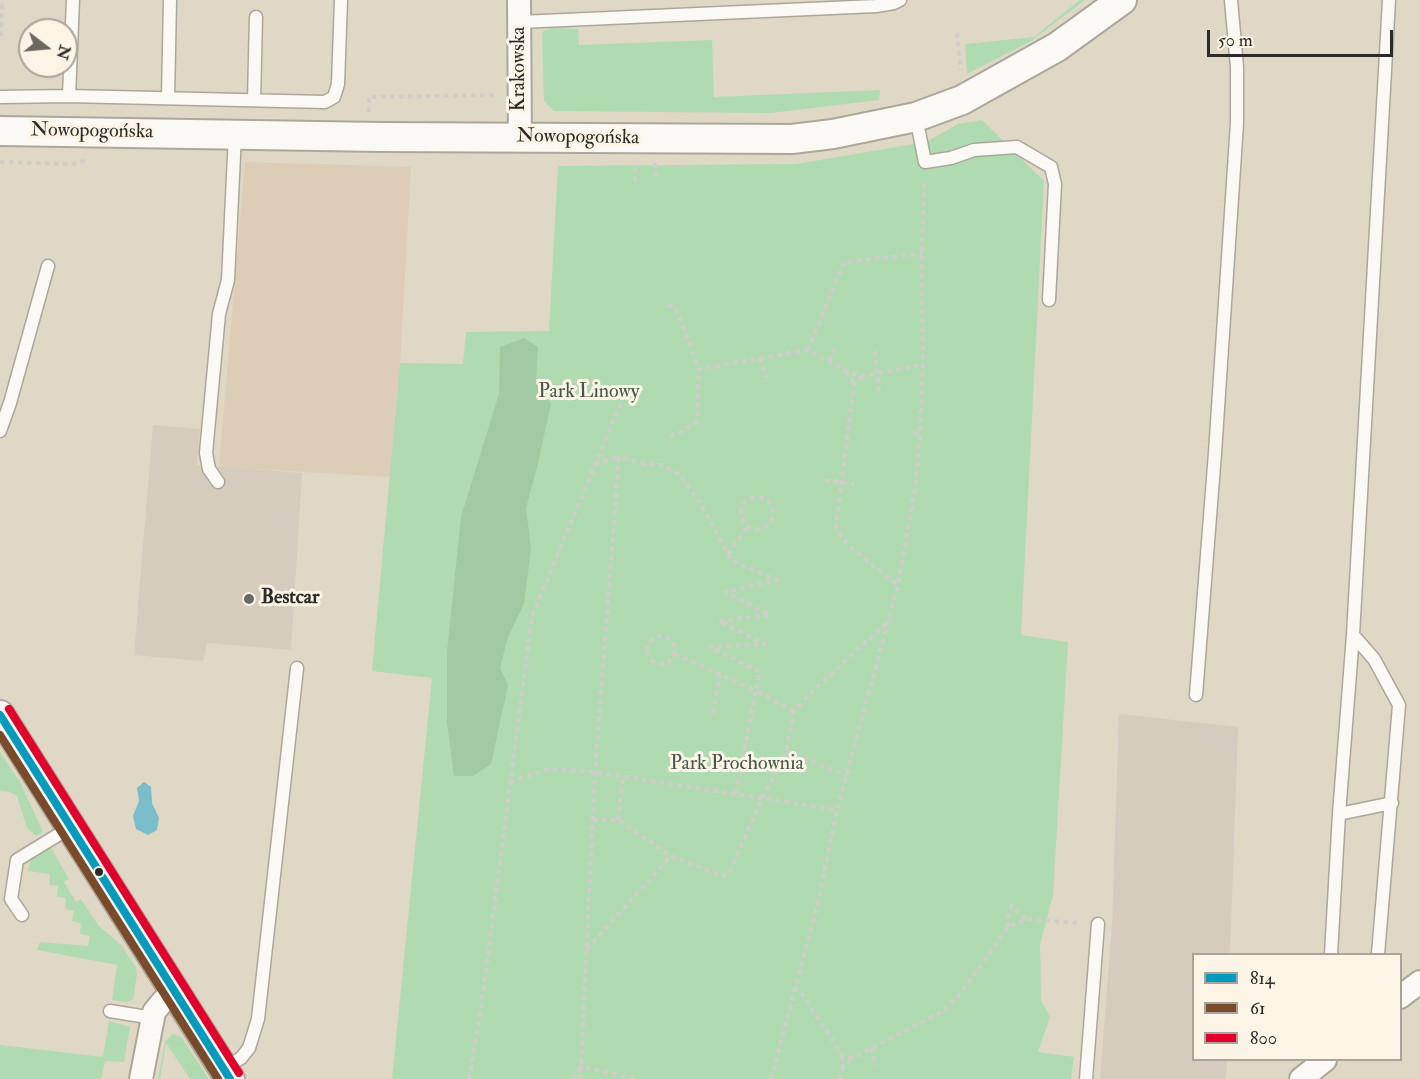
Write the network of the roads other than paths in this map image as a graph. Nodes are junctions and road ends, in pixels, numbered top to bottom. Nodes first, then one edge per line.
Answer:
1 (73, 0) edge
2 (170, 0) edge
3 (340, 0) edge
4 (900, 0) edge
5 (1122, 0) edge
6 (1231, 0) edge
7 (1389, 0) edge
8 (520, 11) edge
9 (255, 17) dead end
10 (69, 96) junction
11 (0, 98) edge
12 (168, 98) junction
13 (254, 100) junction
14 (916, 117) junction
15 (0, 131) edge
16 (235, 134) junction
17 (520, 138) junction
18 (48, 266) dead end
19 (1049, 300) dead end
20 (0, 431) edge
21 (218, 482) dead end
22 (1353, 635) junction
23 (297, 668) dead end
24 (1196, 695) dead end
25 (0, 715) edge
26 (1392, 803) junction
27 (1338, 814) junction
28 (71, 827) junction
29 (22, 915) dead end
30 (1098, 924) road end
31 (1331, 953) edge
32 (1378, 953) edge
33 (1420, 982) edge
34 (175, 993) junction
35 (1402, 996) edge
36 (110, 1011) dead end
37 (153, 1018) junction
38 (1322, 1061) edge
39 (227, 1074) edge
40 (141, 1079) edge
41 (1086, 1079) edge
42 (1301, 1079) edge

1 - 10 lane
2 - 12 lane
3 - 13 lane
4 - 8 lane
5 - 14 street, Nowopogońska
6 - 24 lane
7 - 22 lane
8 - 17 street, Krakowska
9 - 13 lane
10 - 11 lane
10 - 12 lane
12 - 13 lane
14 - 17 street, Nowopogońska
14 - 19 lane
15 - 16 street, Nowopogońska
16 - 17 street, Nowopogońska
16 - 21 lane
18 - 20 lane
22 - 26 lane
22 - 27 lane
23 - 39 lane
25 - 28 street
26 - 27 lane
26 - 32 lane
27 - 31 lane
28 - 29 lane
28 - 34 street
30 - 41 lane
33 - 35 street
34 - 37 street
34 - 39 street
36 - 37 lane
37 - 40 street
38 - 42 street

